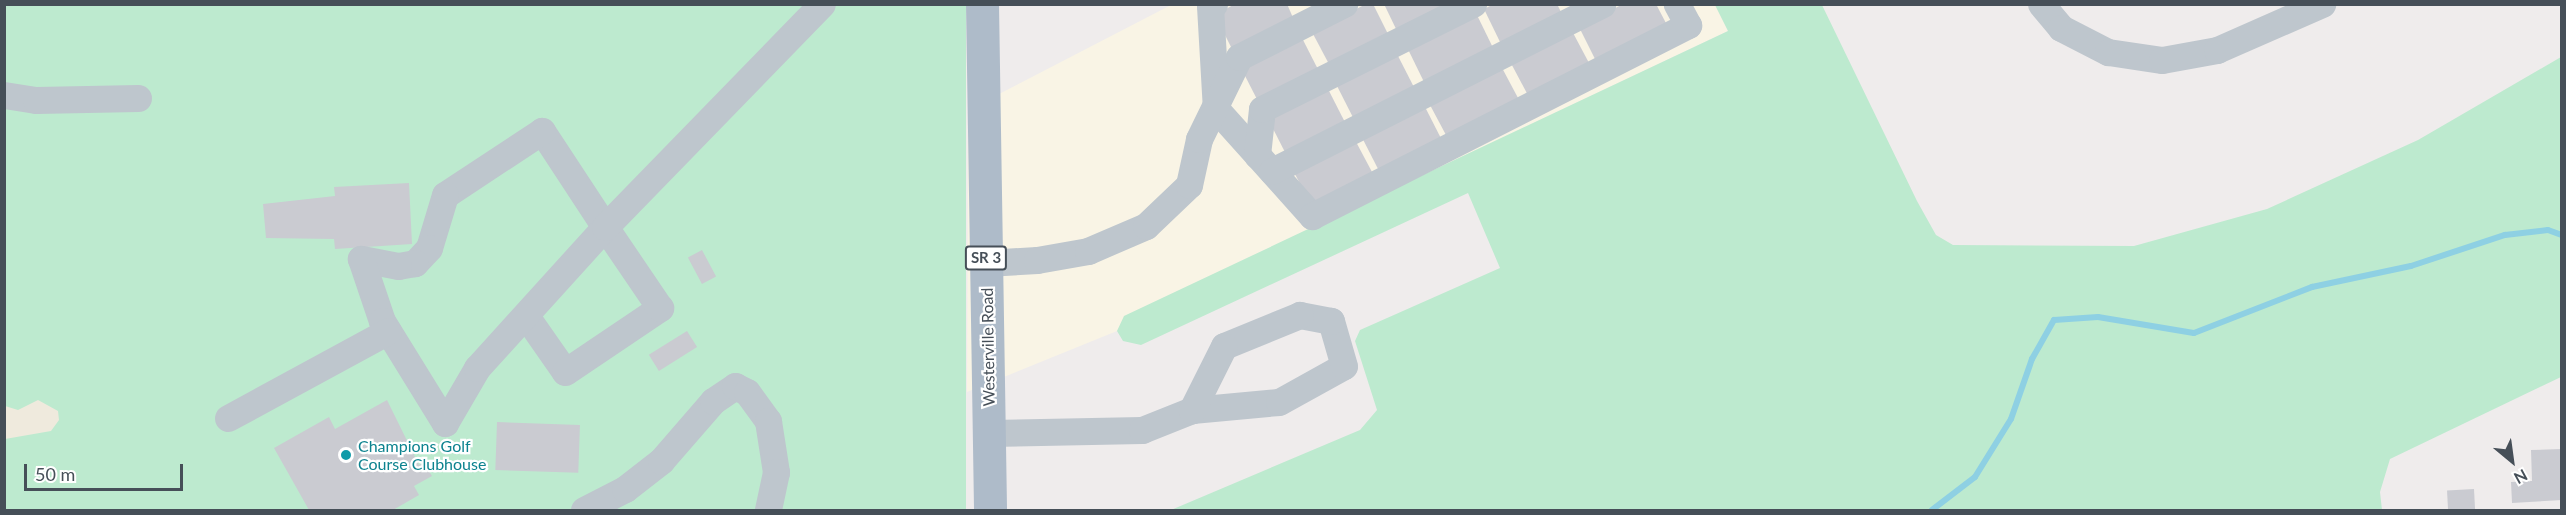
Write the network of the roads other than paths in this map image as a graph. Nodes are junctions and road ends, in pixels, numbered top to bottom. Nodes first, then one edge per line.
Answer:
1 (822, 4) edge
2 (982, 4) edge
3 (1214, 4) edge
4 (1344, 4) edge
5 (1473, 4) edge
6 (1602, 4) edge
7 (1677, 4) edge
8 (2042, 4) edge
9 (2322, 4) edge
10 (4, 95) edge
11 (138, 98) dead end
12 (1216, 109) junction
13 (1265, 163) junction
14 (605, 227) junction
15 (986, 263) junction
16 (526, 316) junction
17 (388, 331) junction
18 (1192, 410) junction
19 (228, 418) dead end
20 (990, 433) junction
21 (584, 510) edge
22 (768, 510) edge
23 (990, 510) edge

1 - 14 street
2 - 15 main road, Westerville Road / SR 3
3 - 12 street
4 - 12 street
5 - 13 street
6 - 13 street
7 - 13 street
8 - 9 street
10 - 11 street
12 - 13 street
12 - 15 street
14 - 16 street
14 - 16 street
14 - 17 street
15 - 20 main road, Westerville Road / SR 3
16 - 17 street
17 - 19 street
18 - 18 street
18 - 20 street
20 - 23 main road, Westerville Road / SR 3
21 - 22 street

